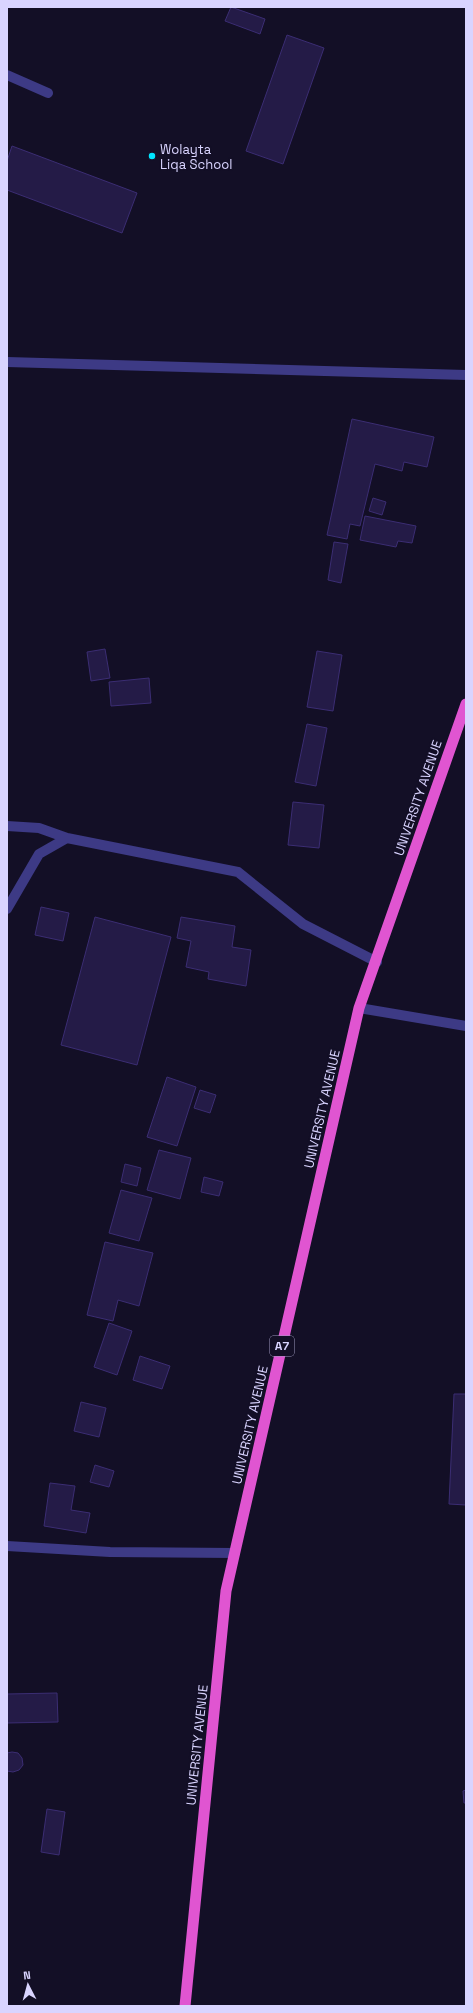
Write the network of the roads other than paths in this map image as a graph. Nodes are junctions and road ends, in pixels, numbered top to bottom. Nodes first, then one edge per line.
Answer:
1 (7, 75) edge
2 (48, 93) dead end
3 (7, 362) edge
4 (466, 375) edge
5 (466, 704) edge
6 (7, 826) edge
7 (67, 838) junction
8 (7, 909) edge
9 (377, 962) junction
10 (359, 1008) junction
11 (466, 1026) edge
12 (7, 1546) edge
13 (235, 1553) junction
14 (185, 2006) edge

1 - 2 street
3 - 4 street
5 - 9 highway, UNIVERSITY AVENUE / A7
6 - 7 street
7 - 8 street
7 - 9 street
9 - 10 highway, UNIVERSITY AVENUE / A7
10 - 11 street
10 - 13 highway, UNIVERSITY AVENUE / A7
12 - 13 street
13 - 14 highway, UNIVERSITY AVENUE / A7

